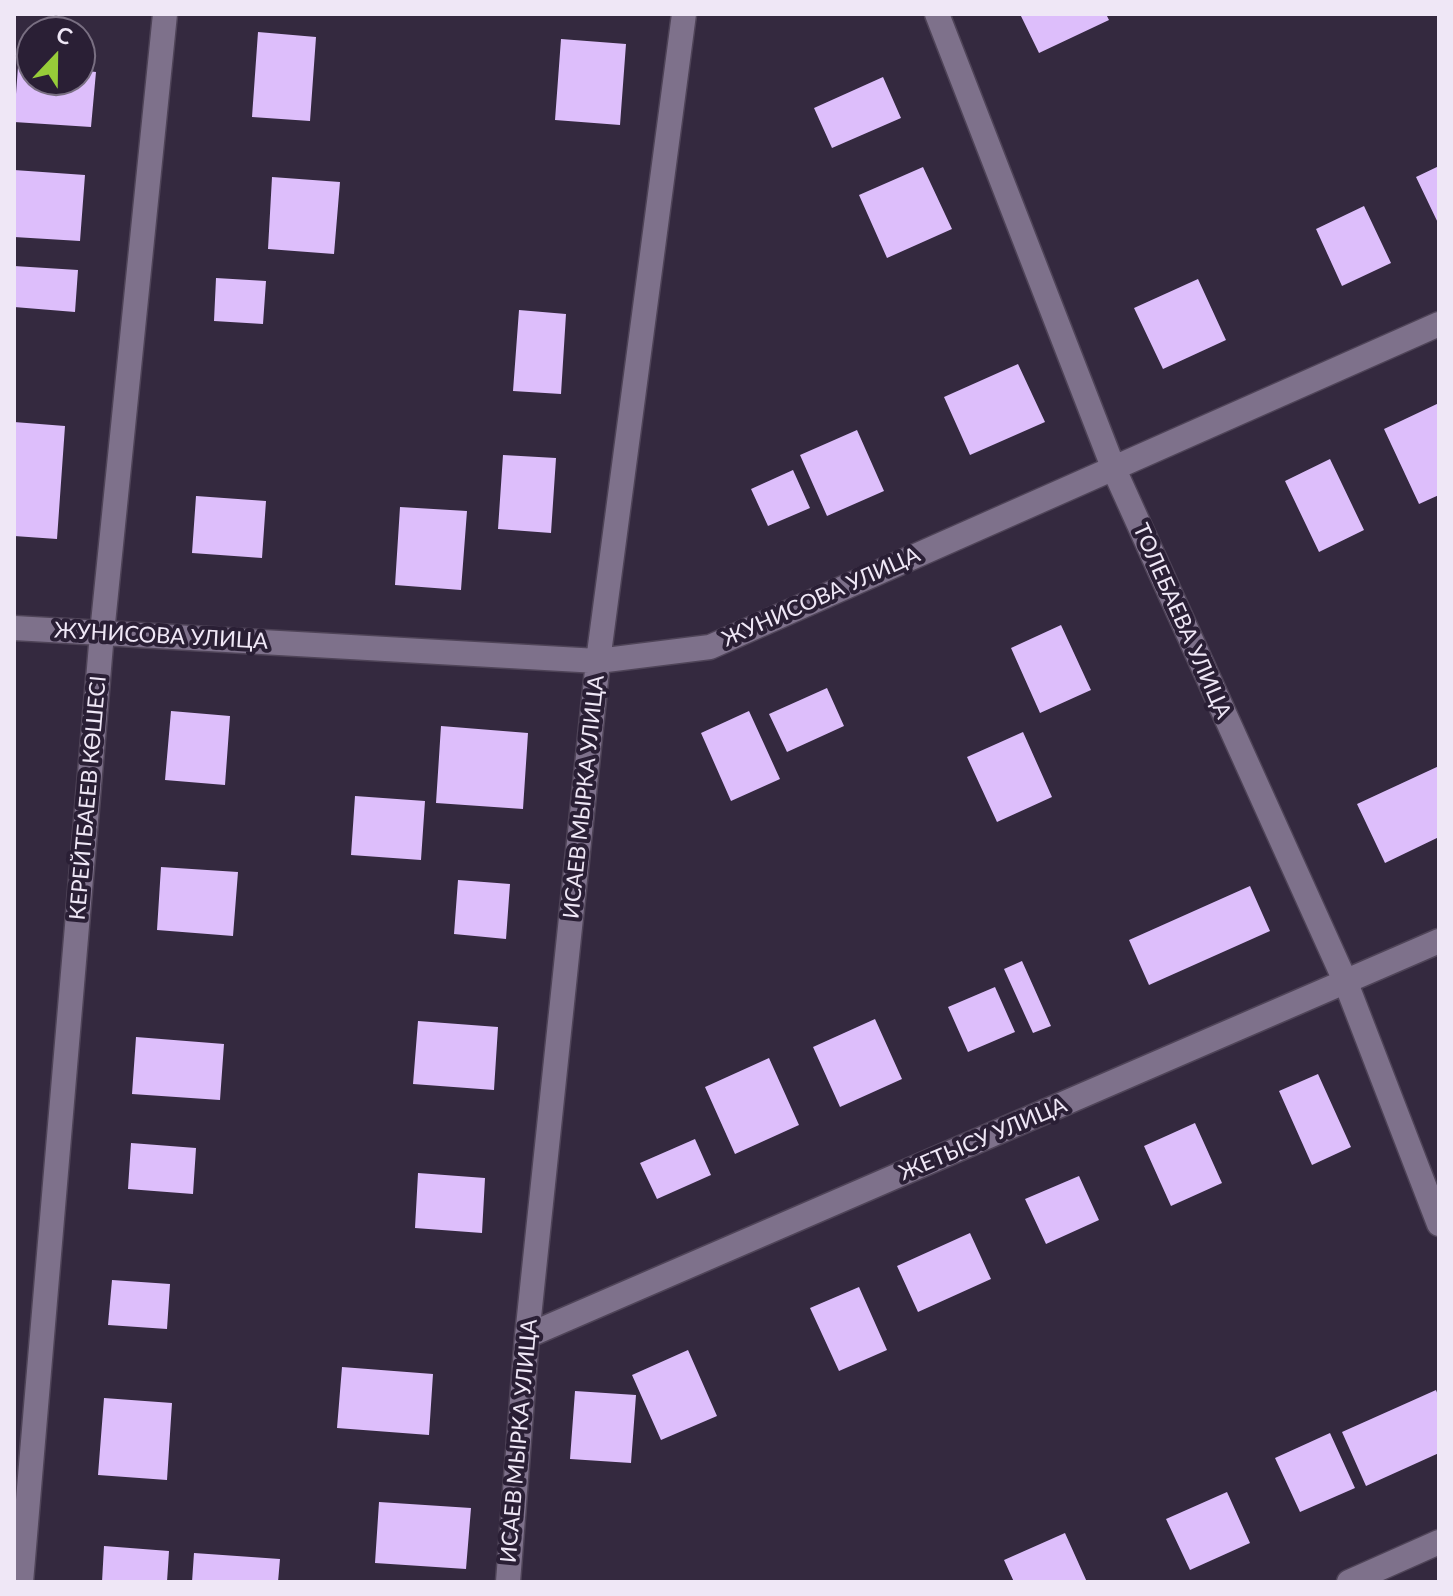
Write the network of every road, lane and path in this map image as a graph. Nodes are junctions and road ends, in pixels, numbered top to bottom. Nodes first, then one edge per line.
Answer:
1 (165, 14) edge
2 (684, 14) edge
3 (937, 14) edge
4 (1439, 324) edge
5 (1113, 467) junction
6 (14, 628) edge
7 (102, 633) junction
8 (598, 661) junction
9 (1439, 941) edge
10 (1346, 983) junction
11 (1439, 1224) edge
12 (527, 1336) junction
13 (1439, 1542) edge
14 (21, 1582) edge
15 (508, 1582) edge
16 (1349, 1582) edge

1 - 7 street, КЕРЕЙТБАЕЕВ КӨШЕСІ
2 - 8 street, ИСАЕВ МЫРКА УЛИЦА
3 - 5 street, ТОЛЕБАЕВА УЛИЦА
4 - 5 street, ЖУНИСОВА УЛИЦА
5 - 8 street, ЖУНИСОВА УЛИЦА
5 - 10 street, ТОЛЕБАЕВА УЛИЦА
6 - 7 street, ЖУНИСОВА УЛИЦА
7 - 8 street, ЖУНИСОВА УЛИЦА
7 - 14 street, КЕРЕЙТБАЕЕВ КӨШЕСІ
8 - 12 street, ИСАЕВ МЫРКА УЛИЦА
9 - 10 street, ЖЕТЫСУ УЛИЦА
10 - 11 street, ТОЛЕБАЕВА УЛИЦА
10 - 12 street, ЖЕТЫСУ УЛИЦА
12 - 15 street, ИСАЕВ МЫРКА УЛИЦА
13 - 16 street

